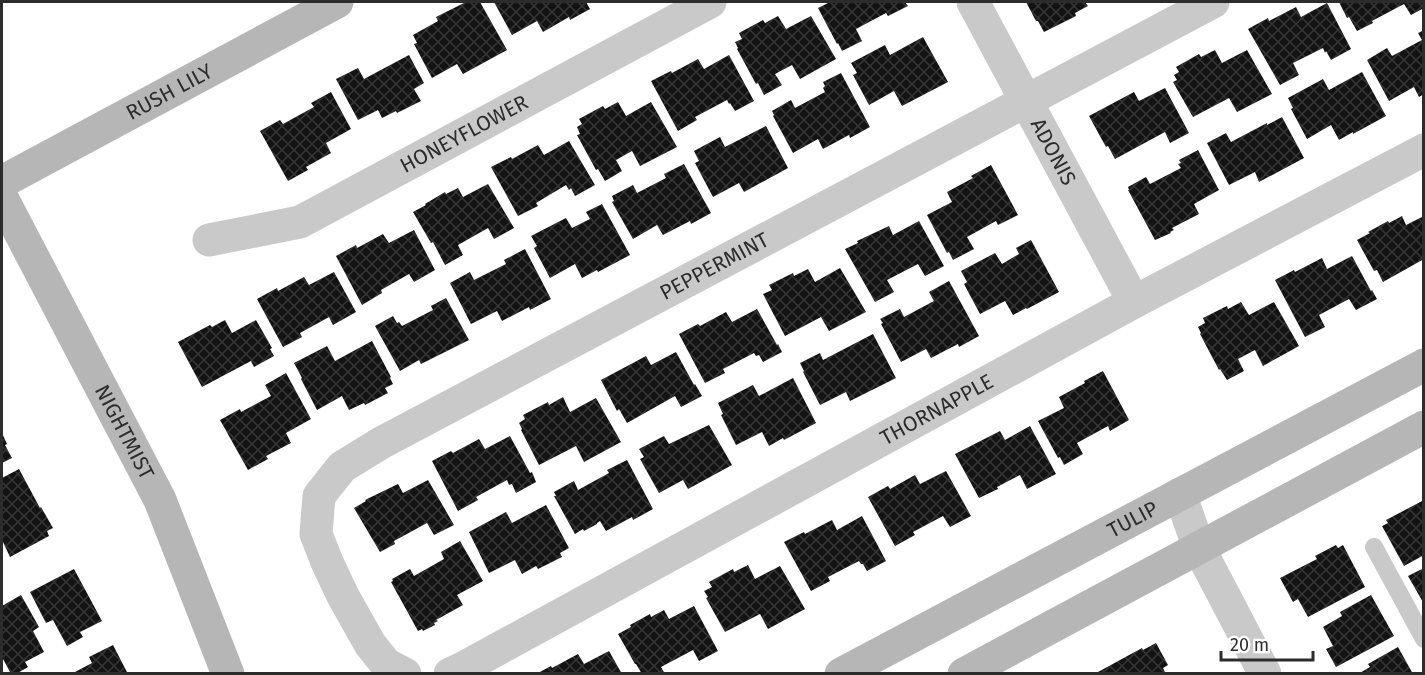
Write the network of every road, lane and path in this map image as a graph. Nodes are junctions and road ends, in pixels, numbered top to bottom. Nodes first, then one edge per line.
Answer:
1 (337, 2) edge
2 (710, 2) edge
3 (973, 2) edge
4 (1213, 2) edge
5 (1026, 100) junction
6 (1424, 150) edge
7 (2, 182) edge
8 (2, 198) edge
9 (209, 240) dead end
10 (1134, 302) junction
11 (1424, 365) edge
12 (1424, 427) edge
13 (1180, 494) junction
14 (1374, 547) dead end
15 (1199, 548) junction
16 (1424, 639) edge
17 (228, 674) edge
18 (405, 674) edge
19 (450, 674) edge
20 (841, 674) edge
21 (964, 674) edge
22 (1265, 674) edge

1 - 7 street, RUSH LILY
2 - 9 street, HONEYFLOWER
3 - 5 street, ADONIS
4 - 5 street, PEPPERMINT
5 - 10 street, ADONIS
5 - 18 street, PEPPERMINT
6 - 10 street, THORNAPPLE
8 - 17 street, NIGHTMIST
10 - 19 street, THORNAPPLE
11 - 13 street, TULIP
12 - 15 street
13 - 15 street
13 - 20 street, TULIP
14 - 16 lane
15 - 21 street
15 - 22 street

